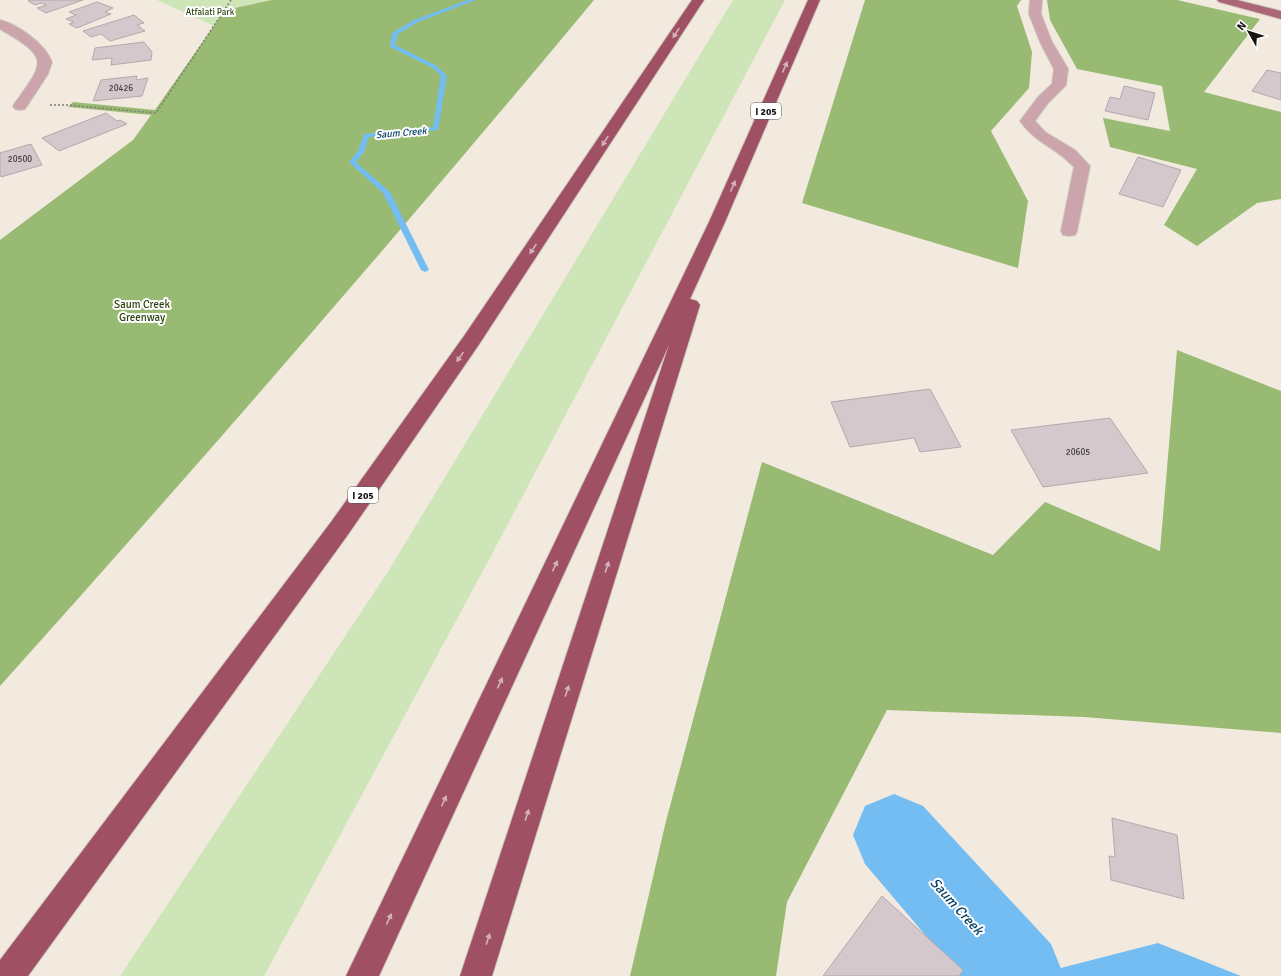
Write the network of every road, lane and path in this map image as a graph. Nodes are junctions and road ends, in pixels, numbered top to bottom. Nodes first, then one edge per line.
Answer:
1 (231, 0) edge
2 (698, 0) edge
3 (814, 0) edge
4 (1036, 0) edge
5 (1223, 0) edge
6 (1281, 15) edge
7 (0, 24) edge
8 (20, 106) joint
9 (717, 222) junction
10 (1069, 231) dead end
11 (8, 976) edge
12 (362, 976) edge
13 (476, 976) edge

1 - 8 path
2 -> 11 highway, I 205
9 -> 3 highway, I 205
4 - 10 street
5 - 6 main road
7 - 8 street
12 -> 9 highway
13 -> 9 highway

